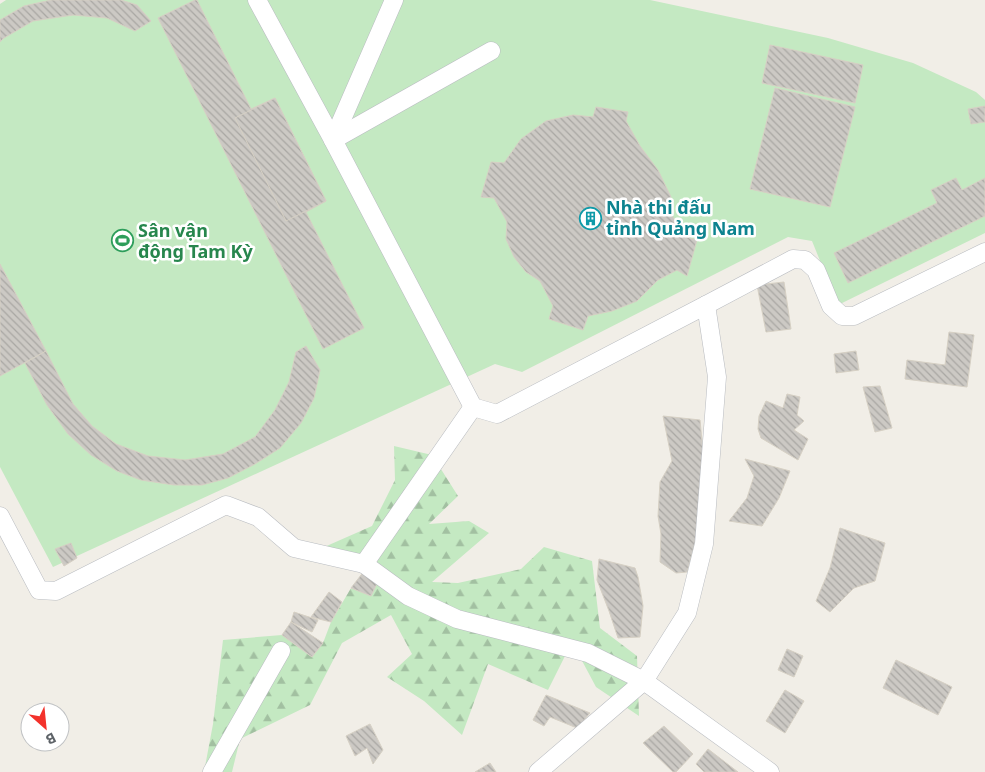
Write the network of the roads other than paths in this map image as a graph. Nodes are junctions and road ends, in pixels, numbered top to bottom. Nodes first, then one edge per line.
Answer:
1 (257, 0) edge
2 (394, 0) edge
3 (491, 50) dead end
4 (334, 140) junction
5 (985, 252) edge
6 (706, 305) junction
7 (474, 408) junction
8 (0, 516) edge
9 (364, 564) junction
10 (281, 651) dead end
11 (644, 681) junction
12 (212, 772) edge
13 (538, 772) edge
14 (770, 772) edge

1 - 4 street
2 - 4 street
3 - 4 street
4 - 7 street
5 - 6 street
6 - 7 street
6 - 11 street
7 - 9 street
8 - 9 street
9 - 11 street
10 - 12 street
11 - 13 street
11 - 14 street

